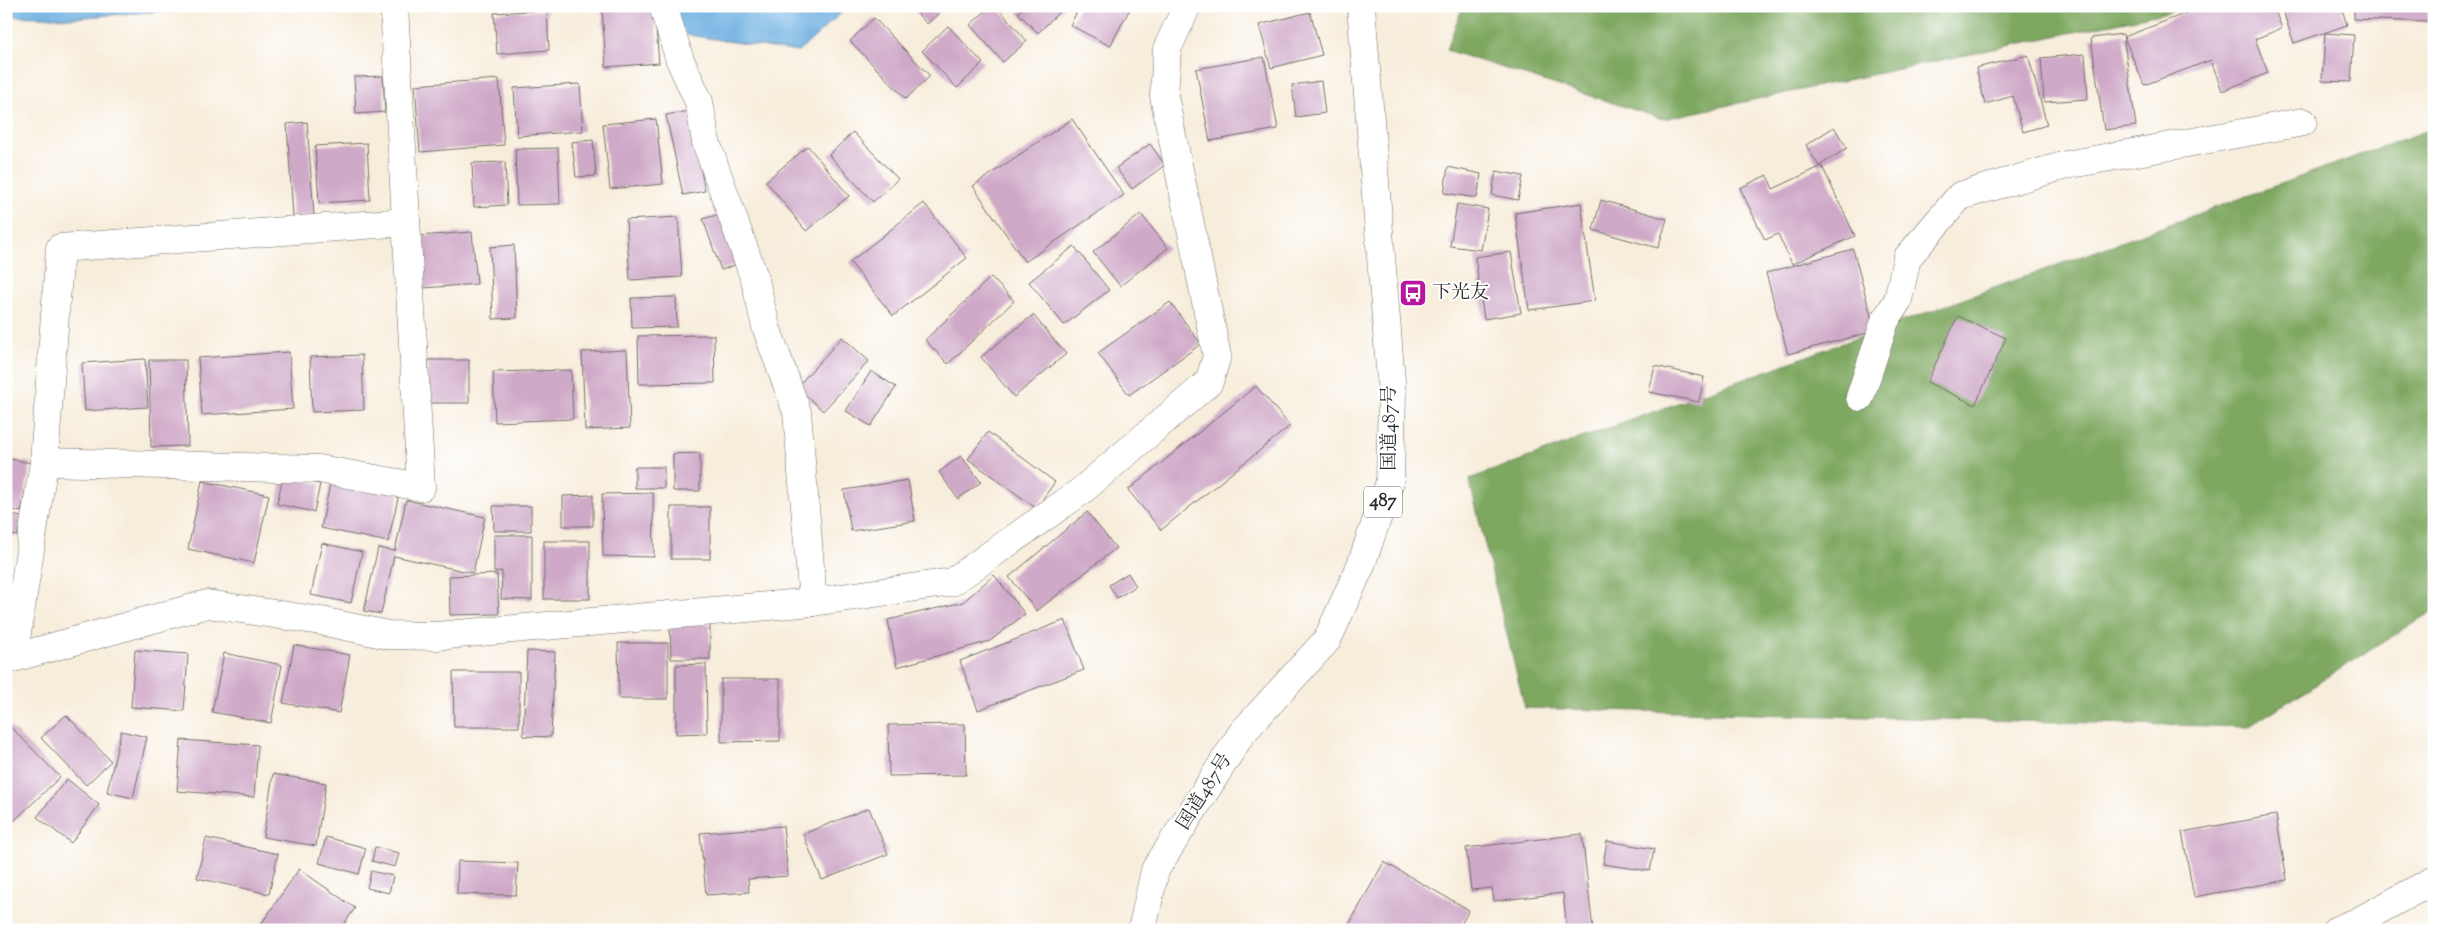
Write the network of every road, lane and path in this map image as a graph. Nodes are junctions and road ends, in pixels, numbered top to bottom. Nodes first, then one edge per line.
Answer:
1 (394, 6) edge
2 (663, 6) edge
3 (1187, 6) edge
4 (1360, 6) edge
5 (2303, 122) dead end
6 (405, 222) junction
7 (1860, 397) dead end
8 (44, 462) junction
9 (813, 602) junction
10 (10, 659) edge
11 (2434, 880) edge
12 (1142, 930) edge
13 (2337, 930) edge

1 - 6 main road
2 - 9 main road
3 - 9 main road
4 - 12 main road, 国道487号 / 487
5 - 7 main road
6 - 8 main road
6 - 8 main road
8 - 10 main road
9 - 10 main road
11 - 13 main road

